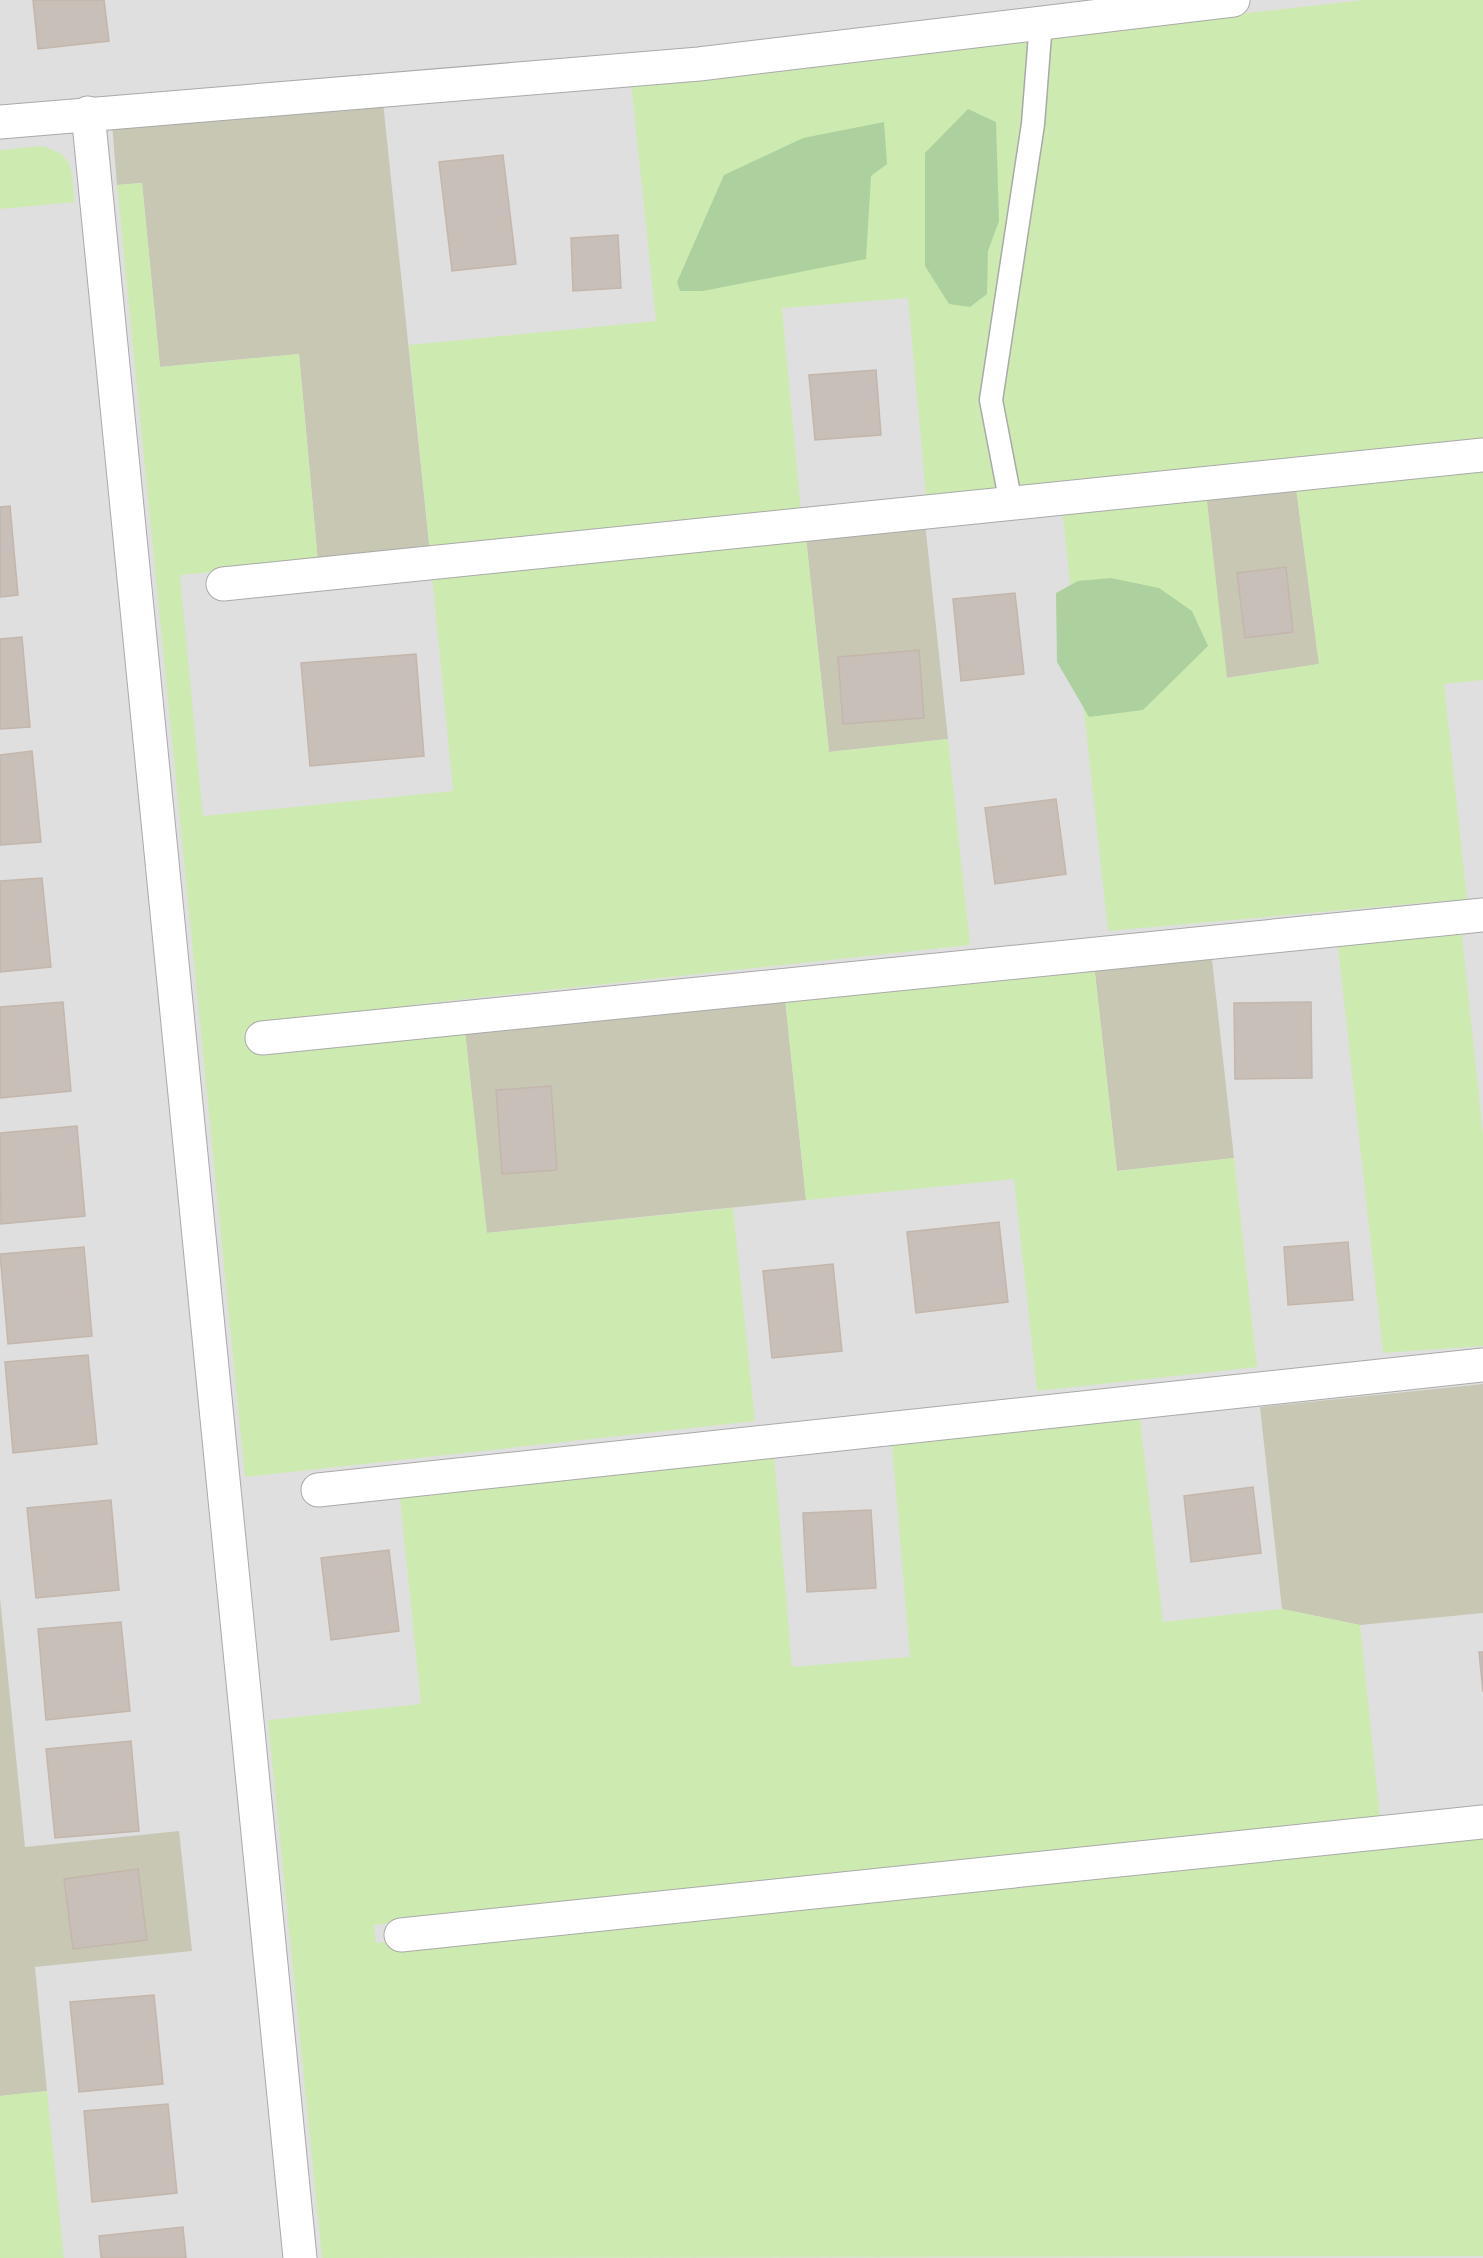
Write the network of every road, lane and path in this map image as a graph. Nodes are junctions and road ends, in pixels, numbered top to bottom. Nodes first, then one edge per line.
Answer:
1 (1233, 0) edge
2 (1041, 22) junction
3 (88, 113) junction
4 (0, 122) edge
5 (1483, 455) edge
6 (1011, 504) junction
7 (223, 584) dead end
8 (1483, 915) edge
9 (262, 1038) dead end
10 (1483, 1365) edge
11 (318, 1490) dead end
12 (1483, 1822) edge
13 (401, 1935) dead end
14 (300, 2258) edge

1 - 2 street
2 - 3 street
2 - 6 lane
3 - 4 street
3 - 14 street
5 - 6 street
6 - 7 street
8 - 9 street
10 - 11 street
12 - 13 street

